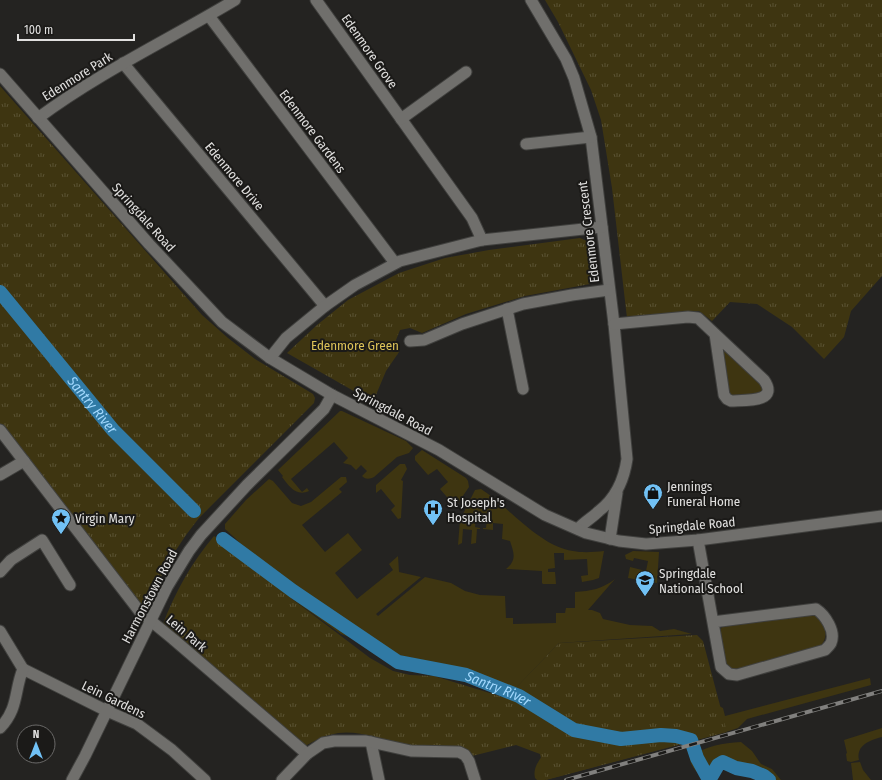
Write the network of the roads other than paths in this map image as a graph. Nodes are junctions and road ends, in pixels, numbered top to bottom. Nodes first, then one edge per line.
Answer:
1 (235, 0) edge
2 (316, 0) edge
3 (531, 0) edge
4 (209, 16) junction
5 (123, 63) junction
6 (466, 72) dead end
7 (0, 74) edge
8 (38, 118) junction
9 (401, 119) junction
10 (590, 137) junction
11 (526, 144) dead end
12 (602, 227) junction
13 (482, 240) junction
14 (395, 263) junction
15 (609, 290) junction
16 (325, 306) junction
17 (507, 309) junction
18 (614, 324) junction
19 (715, 334) junction
20 (410, 341) dead end
21 (270, 358) junction
22 (523, 389) dead end
23 (332, 395) junction
24 (0, 430) edge
25 (24, 461) junction
26 (0, 475) edge
27 (617, 493) junction
28 (597, 513) junction
29 (882, 516) edge
30 (613, 517) junction
31 (578, 530) junction
32 (610, 539) junction
33 (698, 540) junction
34 (0, 572) edge
35 (70, 585) dead end
36 (150, 621) junction
37 (713, 622) junction
38 (0, 631) edge
39 (23, 668) junction
40 (107, 712) junction
41 (0, 728) edge
42 (371, 742) junction
43 (307, 754) junction
44 (72, 780) edge
45 (205, 780) edge
46 (282, 780) edge
47 (379, 780) edge
48 (475, 780) edge

1 - 4 street, Edenmore Park
2 - 9 street, Edenmore Grove
3 - 10 street, Edenmore Crescent
4 - 5 street, Edenmore Park
4 - 14 street, Edenmore Gardens
5 - 8 street, Edenmore Park
5 - 16 street, Edenmore Drive
6 - 9 street
7 - 8 street, Springdale Road
8 - 21 street, Springdale Road
9 - 13 street, Edenmore Grove
10 - 11 street
10 - 12 street, Edenmore Crescent
12 - 13 street
12 - 15 street, Edenmore Crescent
13 - 14 street
14 - 16 street
15 - 17 street
15 - 18 street, Edenmore Crescent
16 - 21 street
17 - 20 street
17 - 22 street
18 - 19 street
18 - 27 street, Edenmore Crescent
19 - 19 street
21 - 23 street, Springdale Road
23 - 31 street, Springdale Road
23 - 36 street, Harmonstown Road
24 - 25 street, Lein Park
25 - 26 street
25 - 36 street, Lein Park
27 - 28 street, Edenmore Crescent
27 - 30 street, Edenmore Crescent
28 - 30 street
28 - 31 street, Edenmore Crescent
29 - 33 street, Springdale Road
30 - 32 street, Edenmore Crescent
31 - 32 street, Springdale Road
32 - 33 street, Springdale Road
33 - 37 street
34 - 35 street
36 - 40 street, Harmonstown Road
36 - 43 street, Lein Park
37 - 37 street
38 - 39 street
39 - 40 street, Lein Gardens
39 - 41 street
40 - 44 street, Harmonstown Road
40 - 45 street, Lein Gardens
42 - 43 street
42 - 47 street
42 - 48 street
43 - 46 street

